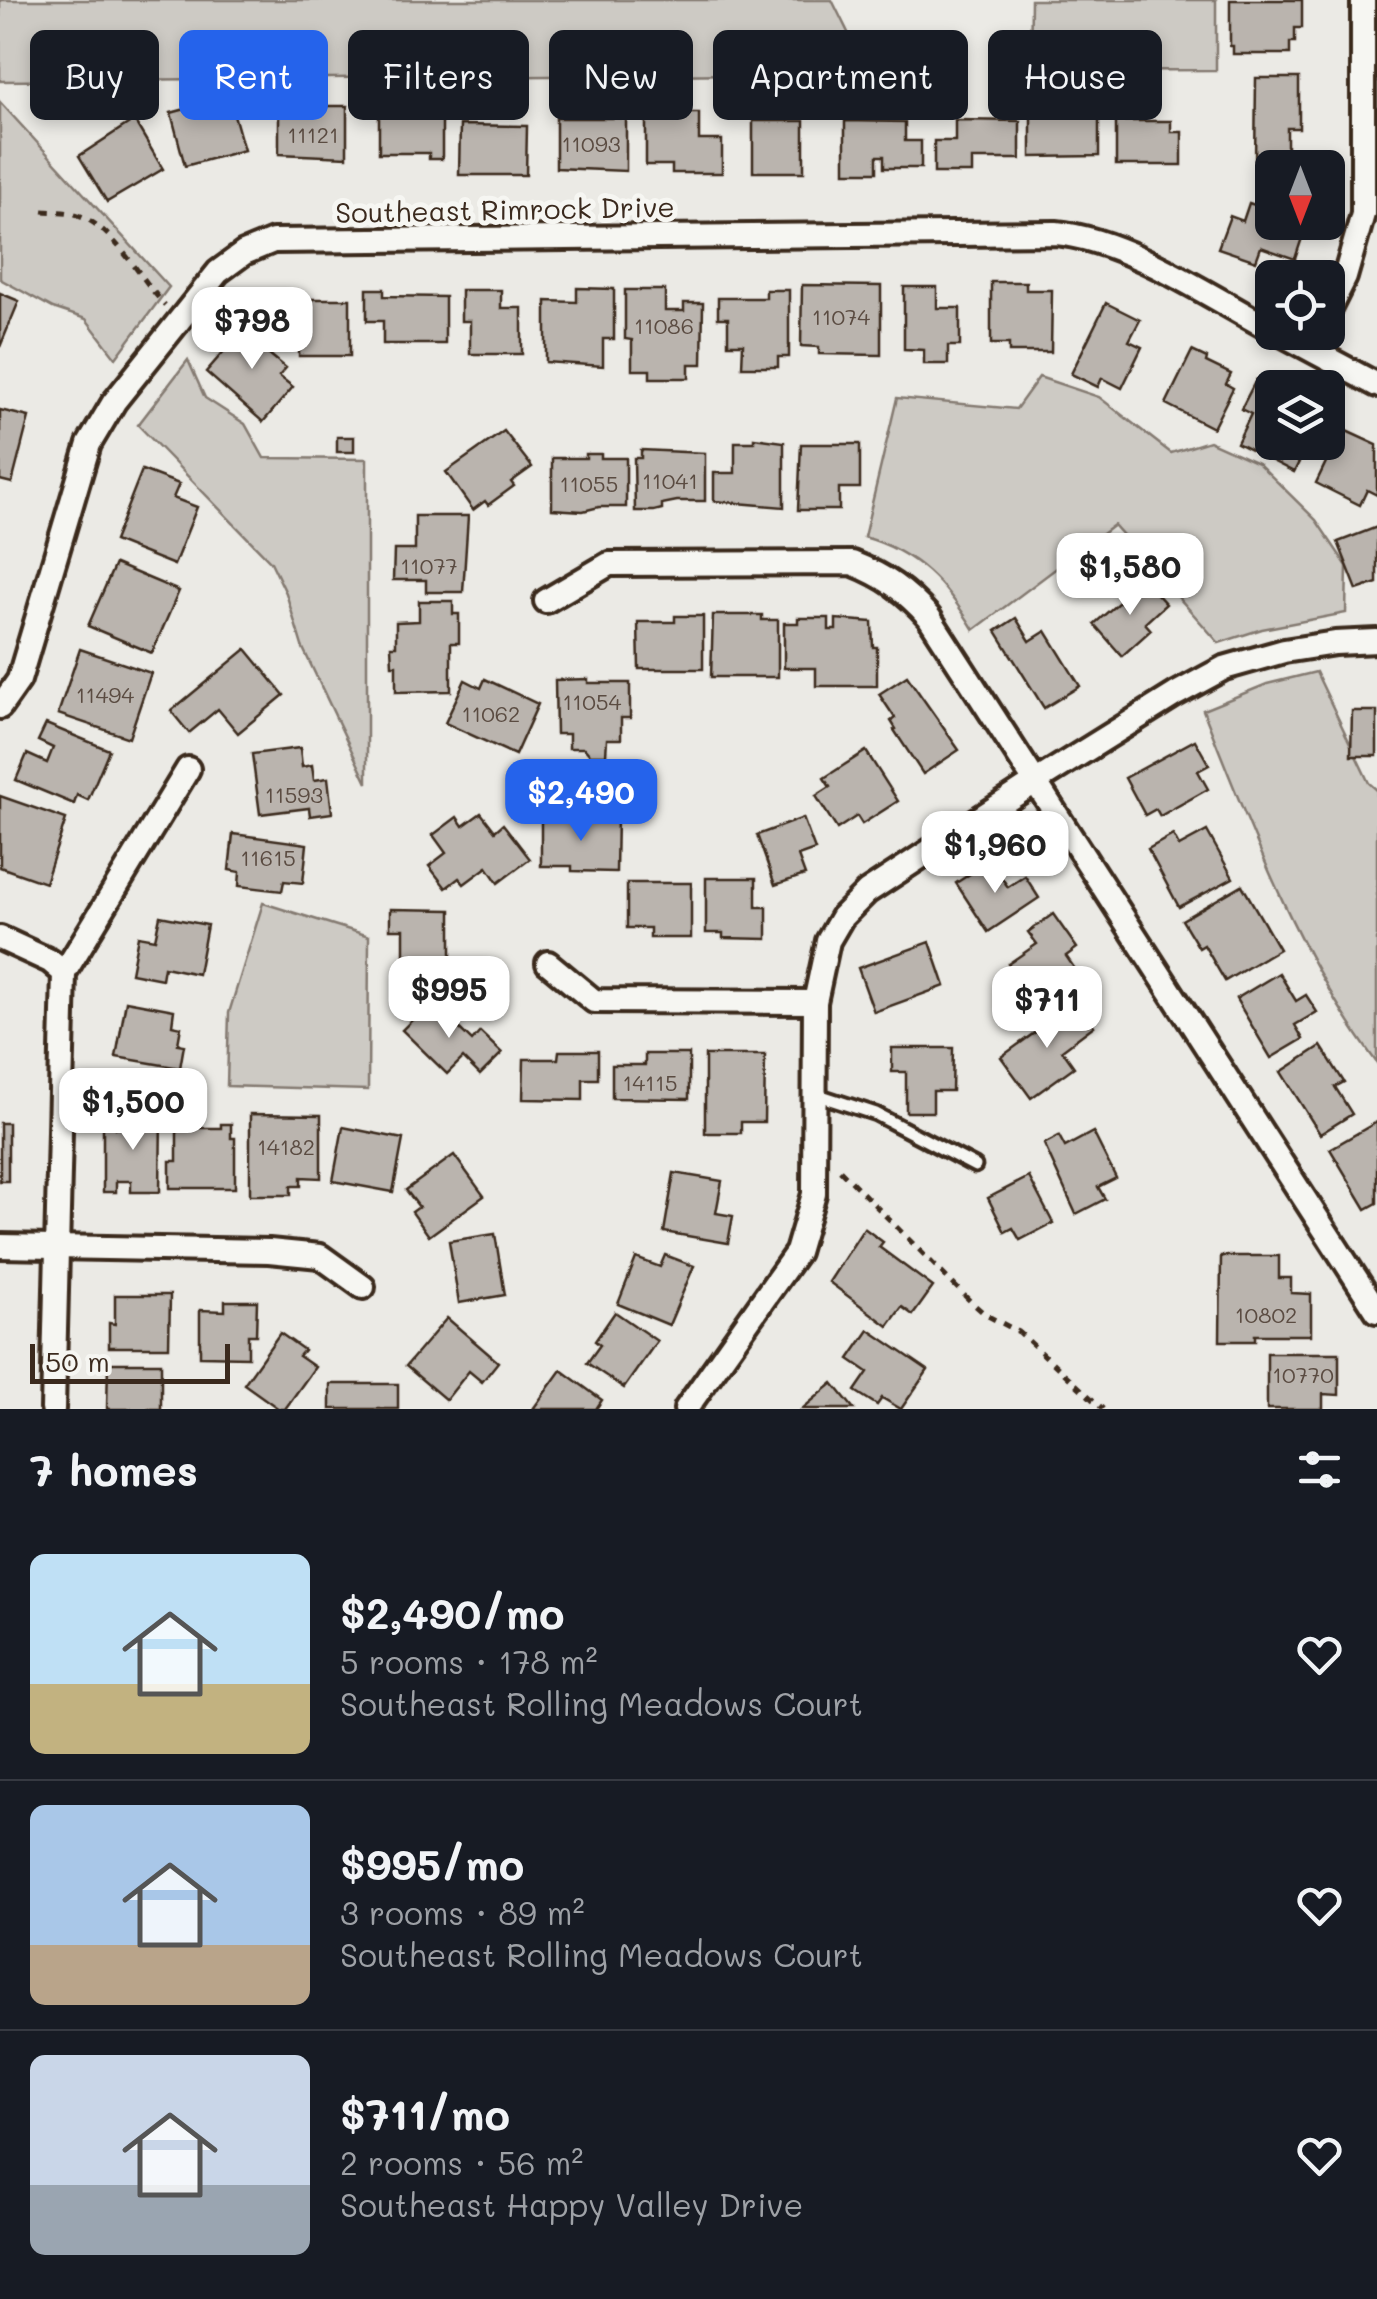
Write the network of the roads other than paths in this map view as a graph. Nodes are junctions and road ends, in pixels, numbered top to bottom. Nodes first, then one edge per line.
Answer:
1 (1363, 0) edge
2 (1345, 280) edge
3 (1255, 320) edge
4 (1326, 350) edge
5 (1377, 384) edge
6 (546, 600) dead end
7 (1377, 641) edge
8 (0, 707) edge
9 (188, 768) dead end
10 (1035, 782) junction
11 (0, 938) edge
12 (548, 963) dead end
13 (64, 973) junction
14 (815, 1002) junction
15 (814, 1094) junction
16 (974, 1166) dead end
17 (0, 1246) edge
18 (57, 1246) junction
19 (364, 1287) dead end
20 (1377, 1311) edge
21 (53, 1409) edge
22 (686, 1409) edge

1 - 2 street
3 - 8 street, Southeast Rimrock Drive
4 - 5 street, Southeast Rimrock Drive
6 - 10 street
7 - 10 street
9 - 13 street
10 - 14 street
10 - 20 street
11 - 13 street
12 - 14 street
13 - 18 street
14 - 15 street
15 - 16 lane
15 - 22 street
17 - 18 street
18 - 19 street
18 - 21 street

